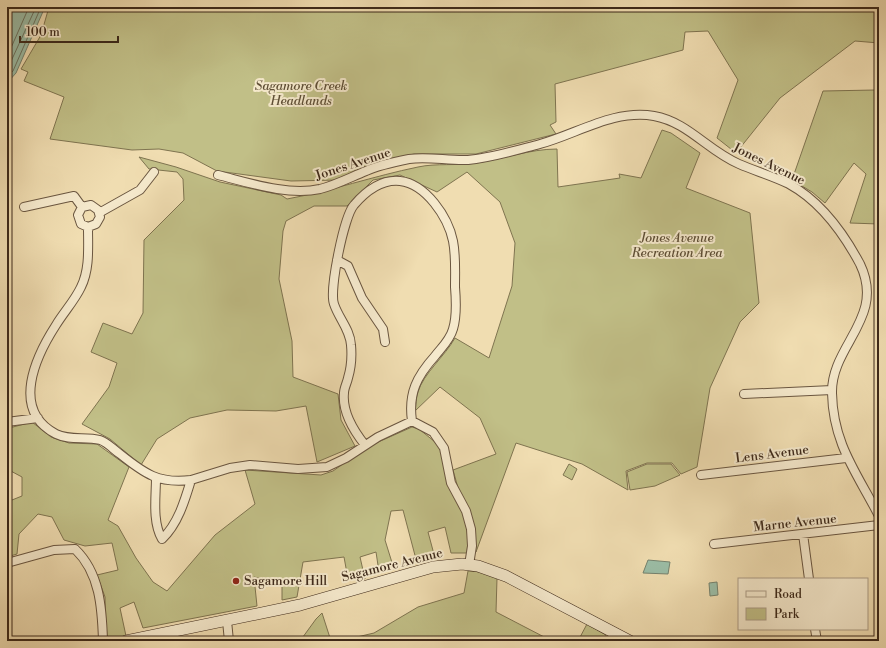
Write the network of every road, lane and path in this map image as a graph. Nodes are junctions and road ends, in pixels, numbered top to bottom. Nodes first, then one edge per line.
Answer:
1 (154, 172) dead end
2 (218, 175) dead end
3 (24, 207) dead end
4 (82, 207) junction
5 (100, 213) junction
6 (88, 227) junction
7 (337, 260) junction
8 (385, 342) dead end
9 (832, 390) junction
10 (744, 394) dead end
11 (38, 418) junction
12 (412, 421) junction
13 (7, 422) edge
14 (365, 445) junction
15 (846, 458) junction
16 (701, 475) dead end
17 (156, 478) junction
18 (191, 480) junction
19 (879, 516) edge
20 (879, 525) edge
21 (803, 534) junction
22 (714, 544) dead end
23 (7, 563) edge
24 (469, 565) junction
25 (809, 578) edge
26 (227, 621) junction
27 (815, 630) edge
28 (103, 641) edge
29 (126, 641) edge
30 (229, 641) edge
31 (630, 641) edge
32 (817, 641) edge

1 - 5 street
2 - 9 street, Jones Avenue
3 - 4 street
4 - 5 street
4 - 6 street
5 - 6 street
6 - 11 street
7 - 8 street
7 - 12 street
7 - 14 street
9 - 10 street
9 - 15 street, Jones Avenue
11 - 13 street
11 - 17 street
12 - 14 street
12 - 24 street
14 - 18 street
15 - 16 street, Lens Avenue
15 - 19 street, Jones Avenue
17 - 18 street
17 - 18 street
20 - 21 street, Marne Avenue
21 - 22 street, Marne Avenue
21 - 25 street
23 - 28 street
24 - 26 main road, Sagamore Avenue
24 - 31 main road, Sagamore Avenue
26 - 29 main road, Sagamore Avenue
26 - 30 street
27 - 32 street

